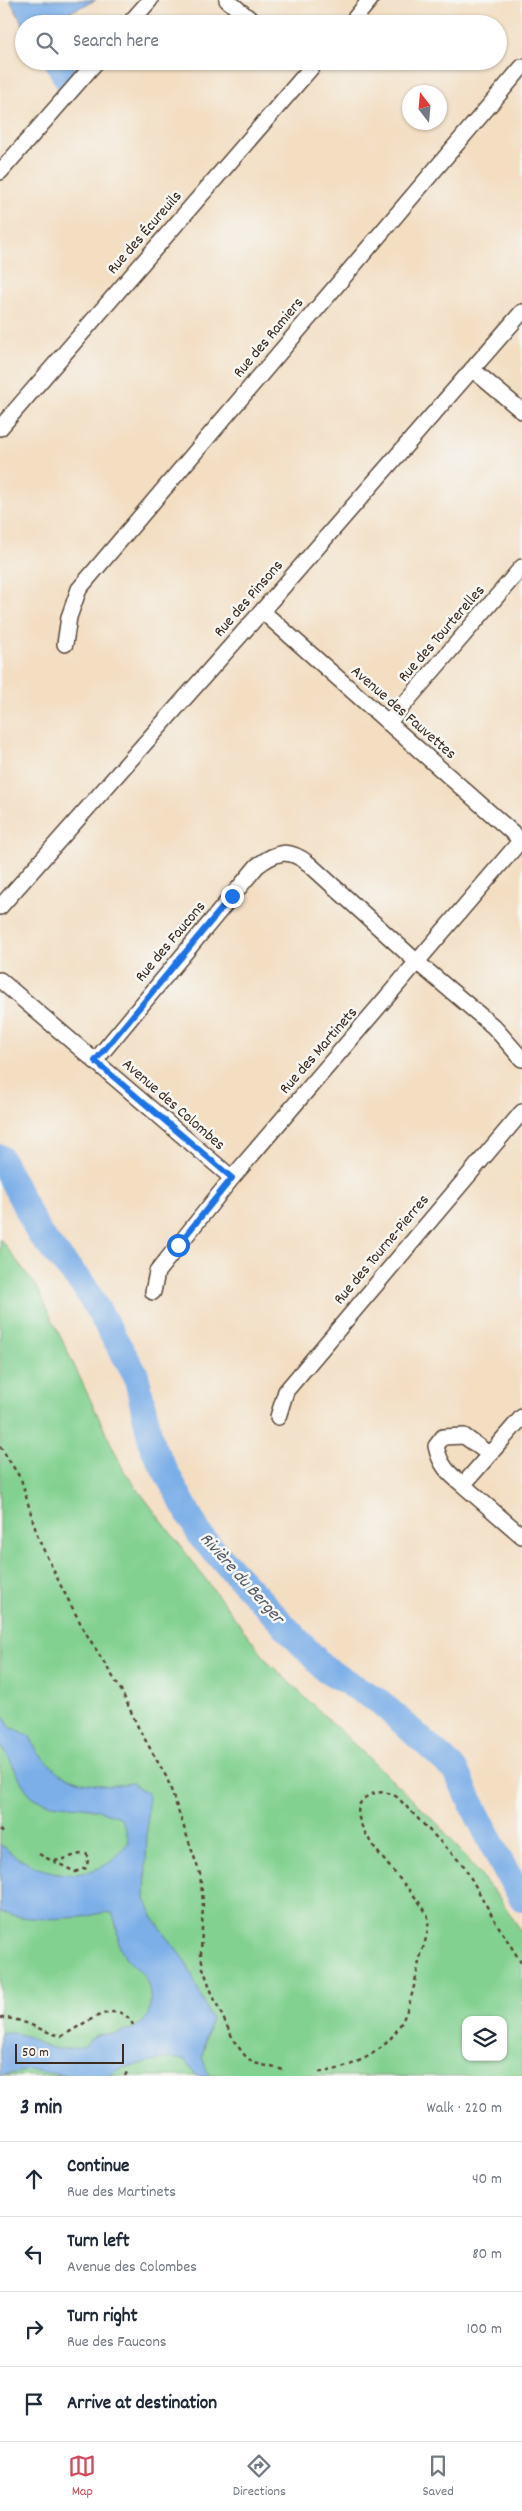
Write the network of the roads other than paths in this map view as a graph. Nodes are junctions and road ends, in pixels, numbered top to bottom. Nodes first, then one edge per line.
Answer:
1 (150, 0) edge
2 (227, 0) edge
3 (370, 0) edge
4 (137, 15) edge
5 (245, 15) edge
6 (358, 15) edge
7 (522, 67) edge
8 (89, 70) edge
9 (304, 70) edge
10 (0, 172) edge
11 (522, 312) edge
12 (472, 369) junction
13 (522, 411) edge
14 (0, 428) edge
15 (522, 567) edge
16 (262, 611) junction
17 (65, 644) dead end
18 (388, 723) junction
19 (522, 840) edge
20 (0, 907) edge
21 (418, 963) junction
22 (0, 980) edge
23 (522, 1059) edge
24 (95, 1061) junction
25 (522, 1112) edge
26 (232, 1178) junction
27 (153, 1292) dead end
28 (278, 1417) dead end
29 (522, 1417) edge
30 (489, 1454) junction
31 (462, 1485) junction
32 (522, 1536) edge

1 - 4 street
2 - 5 street
3 - 6 street
7 - 17 street, Rue des Ramiers
8 - 10 street
9 - 14 street, Rue des Écureuils
11 - 12 street, Rue des Pinsons
12 - 13 street
12 - 16 street, Rue des Pinsons
15 - 18 street, Rue des Tourterelles
16 - 18 street, Avenue des Fauvettes
16 - 20 street, Rue des Pinsons
18 - 19 street, Avenue des Fauvettes
19 - 21 street, Rue des Martinets
21 - 23 street
21 - 24 street, Rue des Faucons
21 - 26 street, Rue des Martinets
22 - 24 street, Avenue des Colombes
24 - 26 street, Avenue des Colombes
25 - 28 street, Rue des Tourne-Pierres
26 - 27 street, Rue des Martinets
29 - 30 street
30 - 31 street
30 - 31 street
31 - 32 street

